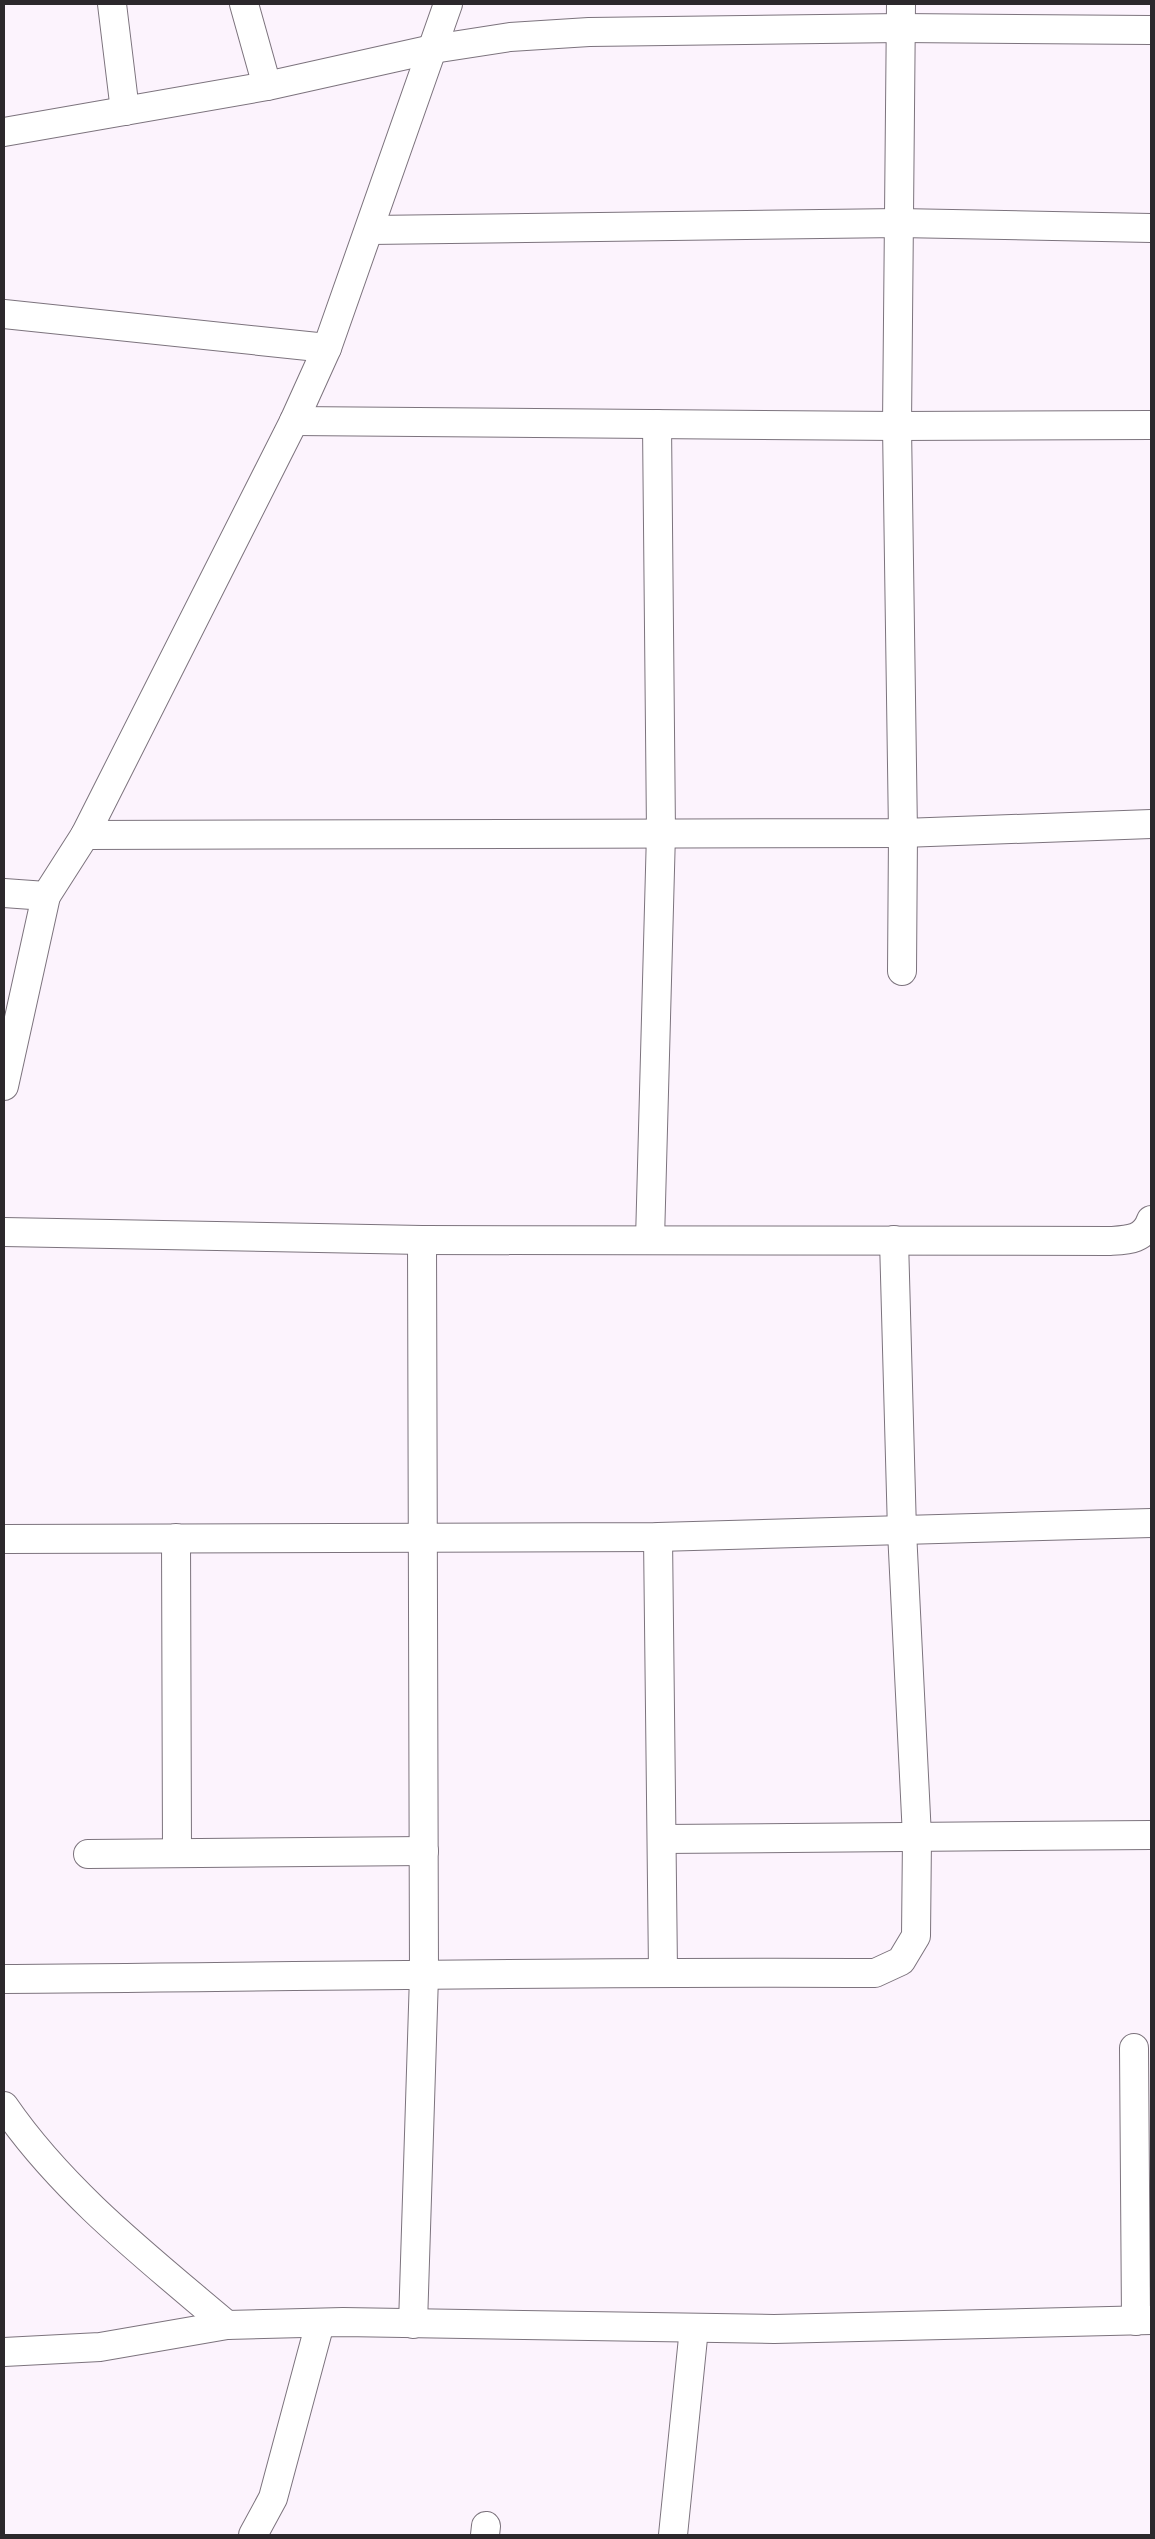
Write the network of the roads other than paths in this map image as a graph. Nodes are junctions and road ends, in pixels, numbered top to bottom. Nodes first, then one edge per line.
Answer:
1 (112, 4) edge
2 (244, 4) edge
3 (448, 4) edge
4 (901, 16) edge
5 (1151, 30) edge
6 (433, 50) junction
7 (267, 86) junction
8 (124, 111) junction
9 (4, 132) edge
10 (899, 223) junction
11 (1151, 228) edge
12 (370, 230) junction
13 (4, 314) edge
14 (327, 348) junction
15 (294, 421) junction
16 (657, 424) junction
17 (1151, 425) edge
18 (897, 426) junction
19 (1151, 824) edge
20 (661, 833) junction
21 (903, 833) junction
22 (85, 834) junction
23 (4, 894) edge
24 (46, 896) junction
25 (902, 972) dead end
26 (4, 1086) edge
27 (1151, 1224) edge
28 (4, 1232) edge
29 (422, 1240) junction
30 (650, 1240) junction
31 (894, 1240) junction
32 (1151, 1523) edge
33 (902, 1531) junction
34 (658, 1537) junction
35 (176, 1538) junction
36 (422, 1538) junction
37 (4, 1539) edge
38 (1151, 1835) edge
39 (917, 1837) junction
40 (662, 1839) junction
41 (424, 1851) junction
42 (177, 1853) junction
43 (88, 1854) dead end
44 (663, 1971) junction
45 (424, 1976) junction
46 (4, 1979) edge
47 (1134, 2048) dead end
48 (1143, 2091) edge
49 (4, 2106) edge
50 (1143, 2320) edge
51 (320, 2323) junction
52 (413, 2324) junction
53 (227, 2325) junction
54 (694, 2328) junction
55 (4, 2352) edge
56 (256, 2534) edge
57 (673, 2535) edge

1 - 8 street
2 - 7 street
3 - 6 street
4 - 5 street
4 - 6 street
4 - 10 street
6 - 7 street
6 - 12 street
7 - 8 street
8 - 9 street
10 - 11 street
10 - 12 street
10 - 18 street
12 - 14 street
13 - 14 street
14 - 15 street
15 - 16 street
15 - 22 street
16 - 18 street
16 - 20 street
17 - 18 street
18 - 21 street
19 - 21 street
20 - 21 street
20 - 22 street
20 - 30 street
21 - 25 street
22 - 24 street
23 - 24 street
24 - 26 street
27 - 31 street
28 - 29 street
29 - 30 street
29 - 36 street
30 - 31 street
31 - 33 street
32 - 33 street
33 - 34 street
33 - 39 street
34 - 36 street
34 - 40 street
35 - 36 street
35 - 37 street
35 - 42 street
36 - 41 street
38 - 39 street
39 - 40 street
39 - 44 street
40 - 44 street
41 - 42 street
41 - 45 street
42 - 43 street
44 - 45 street
45 - 46 street
45 - 52 street
47 - 48 street
48 - 50 street
49 - 53 street
50 - 54 street
51 - 52 street
51 - 53 street
51 - 56 street
52 - 54 street
53 - 55 street
54 - 57 street

